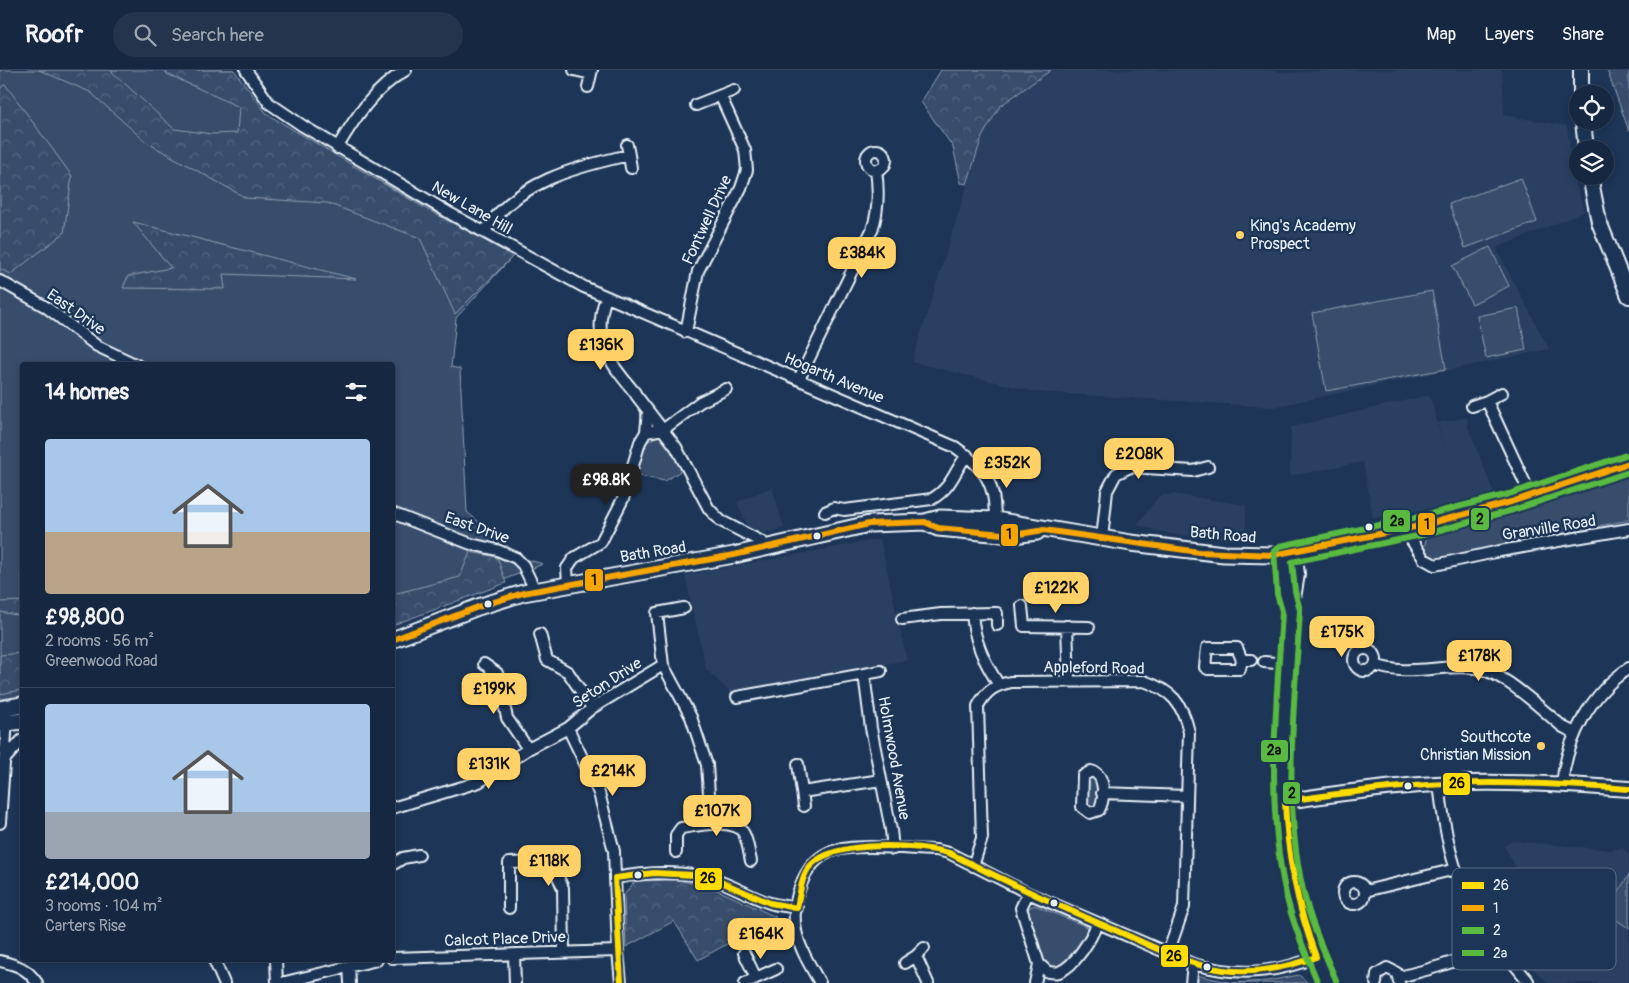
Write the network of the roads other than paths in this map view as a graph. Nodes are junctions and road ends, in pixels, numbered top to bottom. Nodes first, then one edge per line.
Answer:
1 (246, 70) edge
2 (406, 70) edge
3 (574, 70) edge
4 (1581, 70) edge
5 (591, 72) edge
6 (1581, 85) edge
7 (588, 87) dead end
8 (734, 90) dead end
9 (720, 97) junction
10 (696, 105) dead end
11 (337, 148) junction
12 (631, 168) dead end
13 (876, 170) dead end
14 (1592, 185) edge
15 (484, 232) junction
16 (0, 281) edge
17 (1629, 296) edge
18 (606, 297) junction
19 (686, 332) junction
20 (131, 362) edge
21 (799, 380) junction
22 (726, 389) dead end
23 (1502, 394) dead end
24 (1487, 401) junction
25 (1472, 406) dead end
26 (648, 411) junction
27 (664, 429) junction
28 (646, 432) junction
29 (967, 455) junction
30 (1629, 463) edge
31 (1208, 466) dead end
32 (1531, 496) junction
33 (825, 512) dead end
34 (395, 514) edge
35 (994, 527) junction
36 (1629, 529) edge
37 (1407, 535) junction
38 (1102, 538) junction
39 (766, 547) junction
40 (1288, 553) junction
41 (568, 584) junction
42 (535, 590) junction
43 (1022, 606) dead end
44 (684, 608) dead end
45 (972, 613) junction
46 (902, 619) dead end
47 (997, 625) dead end
48 (1067, 626) junction
49 (1089, 627) dead end
50 (540, 634) dead end
51 (395, 639) edge
52 (1264, 662) dead end
53 (484, 664) dead end
54 (1288, 664) junction
55 (663, 665) junction
56 (1375, 665) dead end
57 (1629, 668) edge
58 (881, 671) dead end
59 (864, 674) junction
60 (1069, 681) junction
61 (999, 684) junction
62 (738, 698) dead end
63 (20, 705) edge
64 (4, 708) edge
65 (592, 708) junction
66 (20, 721) edge
67 (3, 724) edge
68 (568, 728) junction
69 (1575, 733) junction
70 (20, 742) edge
71 (528, 749) junction
72 (4, 760) junction
73 (798, 764) dead end
74 (881, 780) junction
75 (1439, 784) junction
76 (1562, 784) junction
77 (1629, 789) edge
78 (1, 791) edge
79 (802, 792) junction
80 (1102, 793) dead end
81 (1187, 796) junction
82 (1285, 800) junction
83 (804, 806) dead end
84 (395, 807) edge
85 (0, 822) edge
86 (710, 823) junction
87 (893, 849) junction
88 (676, 852) dead end
89 (419, 855) dead end
90 (751, 861) dead end
91 (395, 863) edge
92 (973, 866) junction
93 (1456, 868) edge
94 (1452, 871) edge
95 (615, 878) junction
96 (1365, 891) dead end
97 (1028, 893) junction
98 (510, 908) dead end
99 (797, 908) junction
100 (1097, 923) junction
101 (924, 948) dead end
102 (618, 951) junction
103 (564, 953) junction
104 (744, 953) dead end
105 (1168, 953) junction
106 (514, 955) junction
107 (916, 956) junction
108 (1316, 957) junction
109 (395, 958) edge
110 (0, 961) edge
111 (215, 962) edge
112 (276, 962) edge
113 (368, 962) edge
114 (905, 963) dead end
115 (1039, 964) junction
116 (1193, 964) junction
117 (1452, 964) edge
118 (349, 966) junction
119 (776, 969) dead end
120 (1519, 970) edge
121 (756, 978) junction
122 (1399, 980) edge
123 (1528, 981) dead end
124 (37, 983) edge
125 (224, 983) edge
126 (279, 983) edge
127 (350, 983) edge
128 (515, 983) edge
129 (621, 983) edge
130 (745, 983) edge
131 (820, 983) edge
132 (928, 983) edge
133 (1035, 983) edge
134 (1191, 983) edge
135 (1328, 983) edge
136 (1376, 983) edge

1 - 11 street, New Lane Hill
2 - 11 street
3 - 5 street
4 - 6 street
5 - 7 street
8 - 9 street
9 - 10 street
9 - 19 street, Fontwell Drive
11 - 15 street, New Lane Hill
12 - 15 street
13 - 21 street
14 - 17 street
15 - 18 street, New Lane Hill
16 - 20 street, East Drive
18 - 19 street, Hogarth Avenue
18 - 26 street
19 - 21 street, Hogarth Avenue
21 - 29 street, Hogarth Avenue
22 - 27 street
23 - 24 street
24 - 25 street
24 - 32 street
26 - 27 street
26 - 28 street
27 - 28 street
27 - 39 street
28 - 41 street
29 - 33 street
29 - 35 street, Hogarth Avenue
30 - 32 main road, Bath Road
31 - 38 street
32 - 37 main road, Bath Road
34 - 42 street, East Drive
35 - 38 main road, Bath Road
35 - 39 main road, Bath Road
36 - 37 street, Granville Road
37 - 40 main road, Bath Road
38 - 40 main road, Bath Road
39 - 41 main road, Bath Road
40 - 54 street
41 - 42 main road, Bath Road
42 - 51 main road, Bath Road
43 - 48 street
44 - 55 street
45 - 46 street
45 - 47 street
45 - 61 street
48 - 49 street
48 - 60 street
50 - 65 street
52 - 54 street
53 - 71 street
54 - 82 street
55 - 65 street, Seton Drive
55 - 86 street
56 - 69 street
57 - 69 street
58 - 59 street
59 - 62 street
59 - 74 street, Holmwood Avenue
60 - 61 street, Appleford Road
60 - 81 street, Appleford Road
61 - 92 street
63 - 64 main road
64 - 67 street
65 - 68 street, Seton Drive
66 - 67 main road
67 - 72 street
68 - 71 street, Seton Drive
68 - 95 street
69 - 76 street
70 - 72 street
71 - 84 street, Seton Drive
72 - 78 street
73 - 79 street
74 - 79 street
74 - 87 street, Holmwood Avenue
75 - 76 street
75 - 82 street
75 - 93 street
76 - 77 street
78 - 85 street
79 - 83 street
80 - 81 street
81 - 105 street, Appleford Road
82 - 108 street
86 - 88 street
86 - 90 street
87 - 92 street
87 - 99 street
89 - 91 street
92 - 97 street
94 - 96 street
95 - 99 street
95 - 102 street
97 - 100 street
97 - 115 street
98 - 103 street
99 - 131 street
100 - 105 street
100 - 115 street
101 - 107 street
102 - 103 street, Calcot Place Drive
102 - 129 street
103 - 106 street, Calcot Place Drive
104 - 121 street
105 - 116 street
106 - 109 street, Calcot Place Drive
106 - 128 street
107 - 114 street
107 - 132 street
108 - 116 street
108 - 135 street
110 - 124 street
111 - 125 street
112 - 126 street
113 - 118 street
115 - 133 street
116 - 134 street
117 - 122 street
118 - 126 street
118 - 127 street
119 - 121 street
120 - 123 street
121 - 130 street
122 - 136 street

